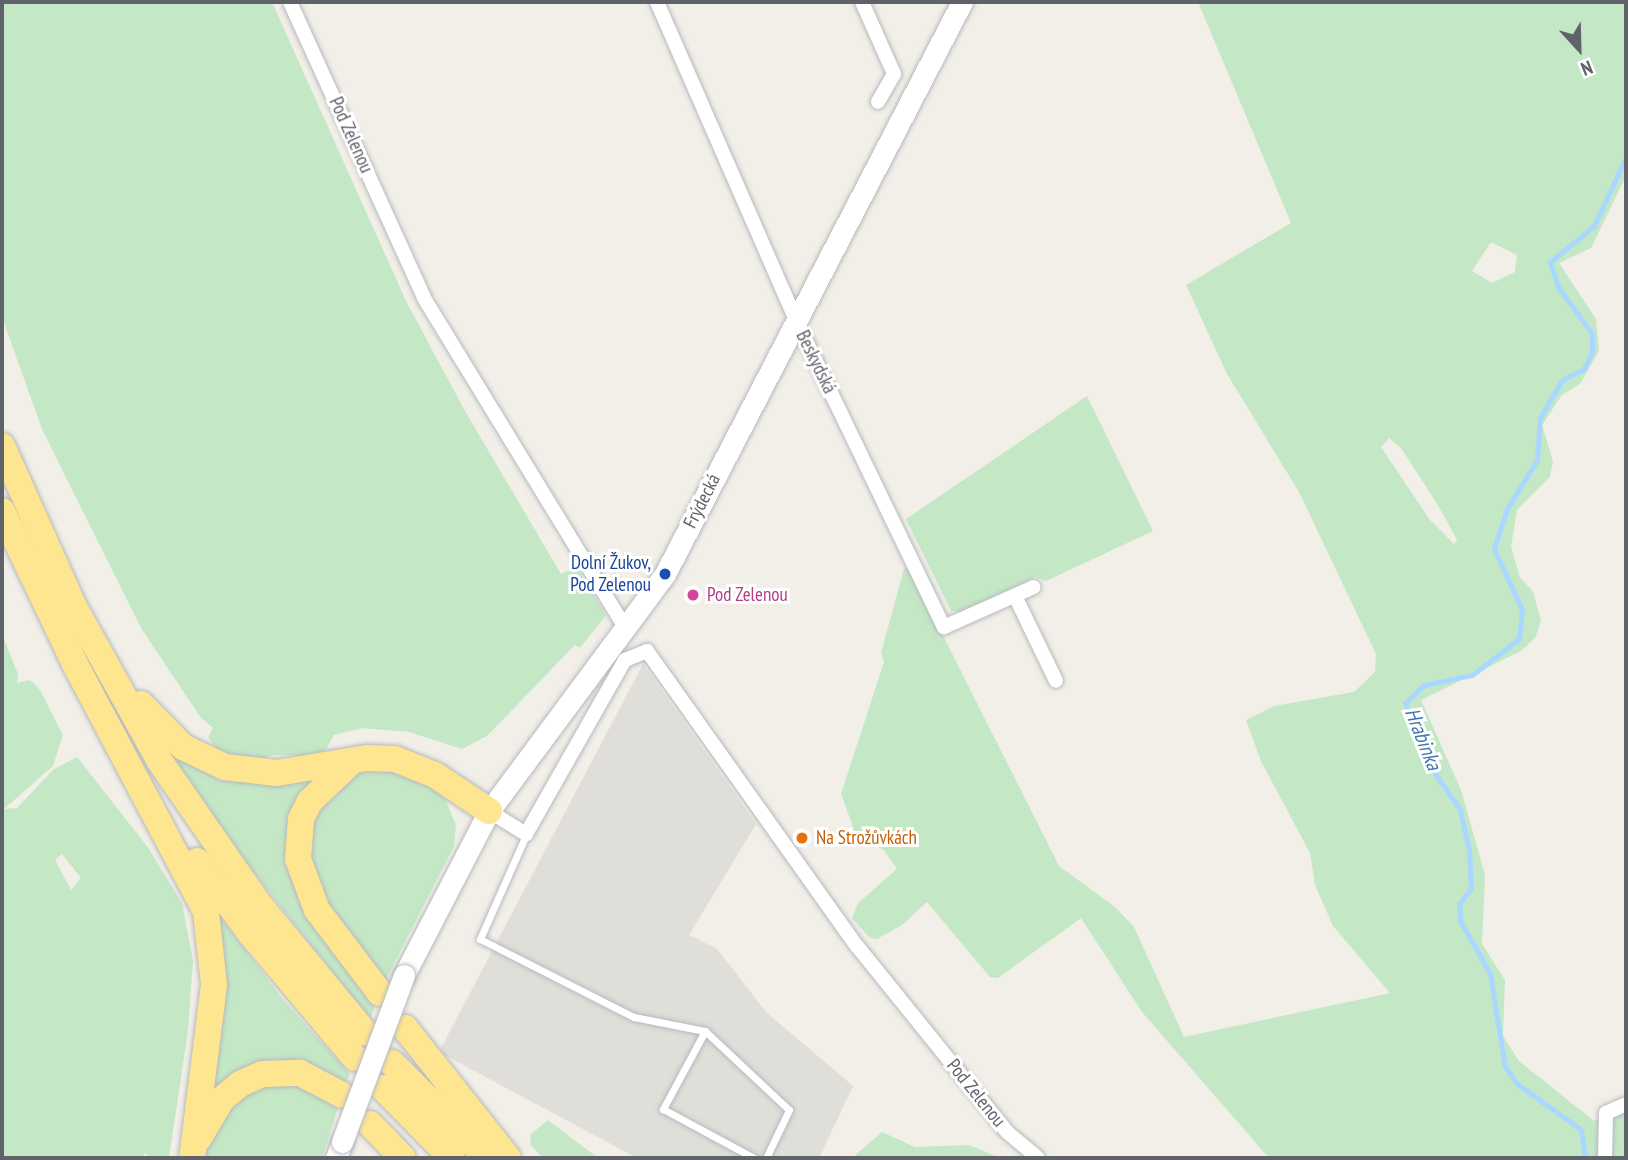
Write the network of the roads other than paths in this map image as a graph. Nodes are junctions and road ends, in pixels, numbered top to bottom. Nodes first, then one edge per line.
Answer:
1 (290, 2) edge
2 (657, 2) edge
3 (862, 2) edge
4 (962, 2) edge
5 (878, 102) dead end
6 (796, 320) junction
7 (2, 446) edge
8 (2, 511) edge
9 (1034, 587) dead end
10 (1015, 596) junction
11 (74, 607) junction
12 (626, 629) junction
13 (1056, 681) dead end
14 (120, 742) junction
15 (353, 761) junction
16 (489, 811) junction
17 (526, 834) junction
18 (380, 993) dead end
19 (405, 1028) dead end
20 (705, 1031) junction
21 (365, 1033) dead end
22 (355, 1058) dead end
23 (342, 1095) dead end
24 (1626, 1104) edge
25 (370, 1124) dead end
26 (339, 1150) edge
27 (193, 1154) edge
28 (403, 1158) edge
29 (452, 1158) edge
30 (487, 1158) edge
31 (508, 1158) edge
32 (754, 1158) edge
33 (766, 1158) edge
34 (1038, 1158) edge
35 (1605, 1158) edge

1 - 12 street, Pod Zelenou
2 - 6 street, Beskydská
3 - 5 street
4 - 6 main road, Frýdecká
6 - 10 street, Beskydská
6 - 12 main road, Frýdecká
7 - 11 highway
8 - 14 highway
9 - 10 street, Beskydská
10 - 13 street
11 - 15 highway
11 - 21 highway
12 - 16 main road, Frýdecká
14 - 22 highway
14 - 27 highway
15 - 16 highway
15 - 18 highway
16 - 17 street
16 - 26 main road, Frýdecká, bridge
17 - 20 lane
17 - 34 street, Pod Zelenou
19 - 31 highway
20 - 32 lane
20 - 33 lane
23 - 27 highway
24 - 35 street
25 - 28 highway
29 - 30 highway

